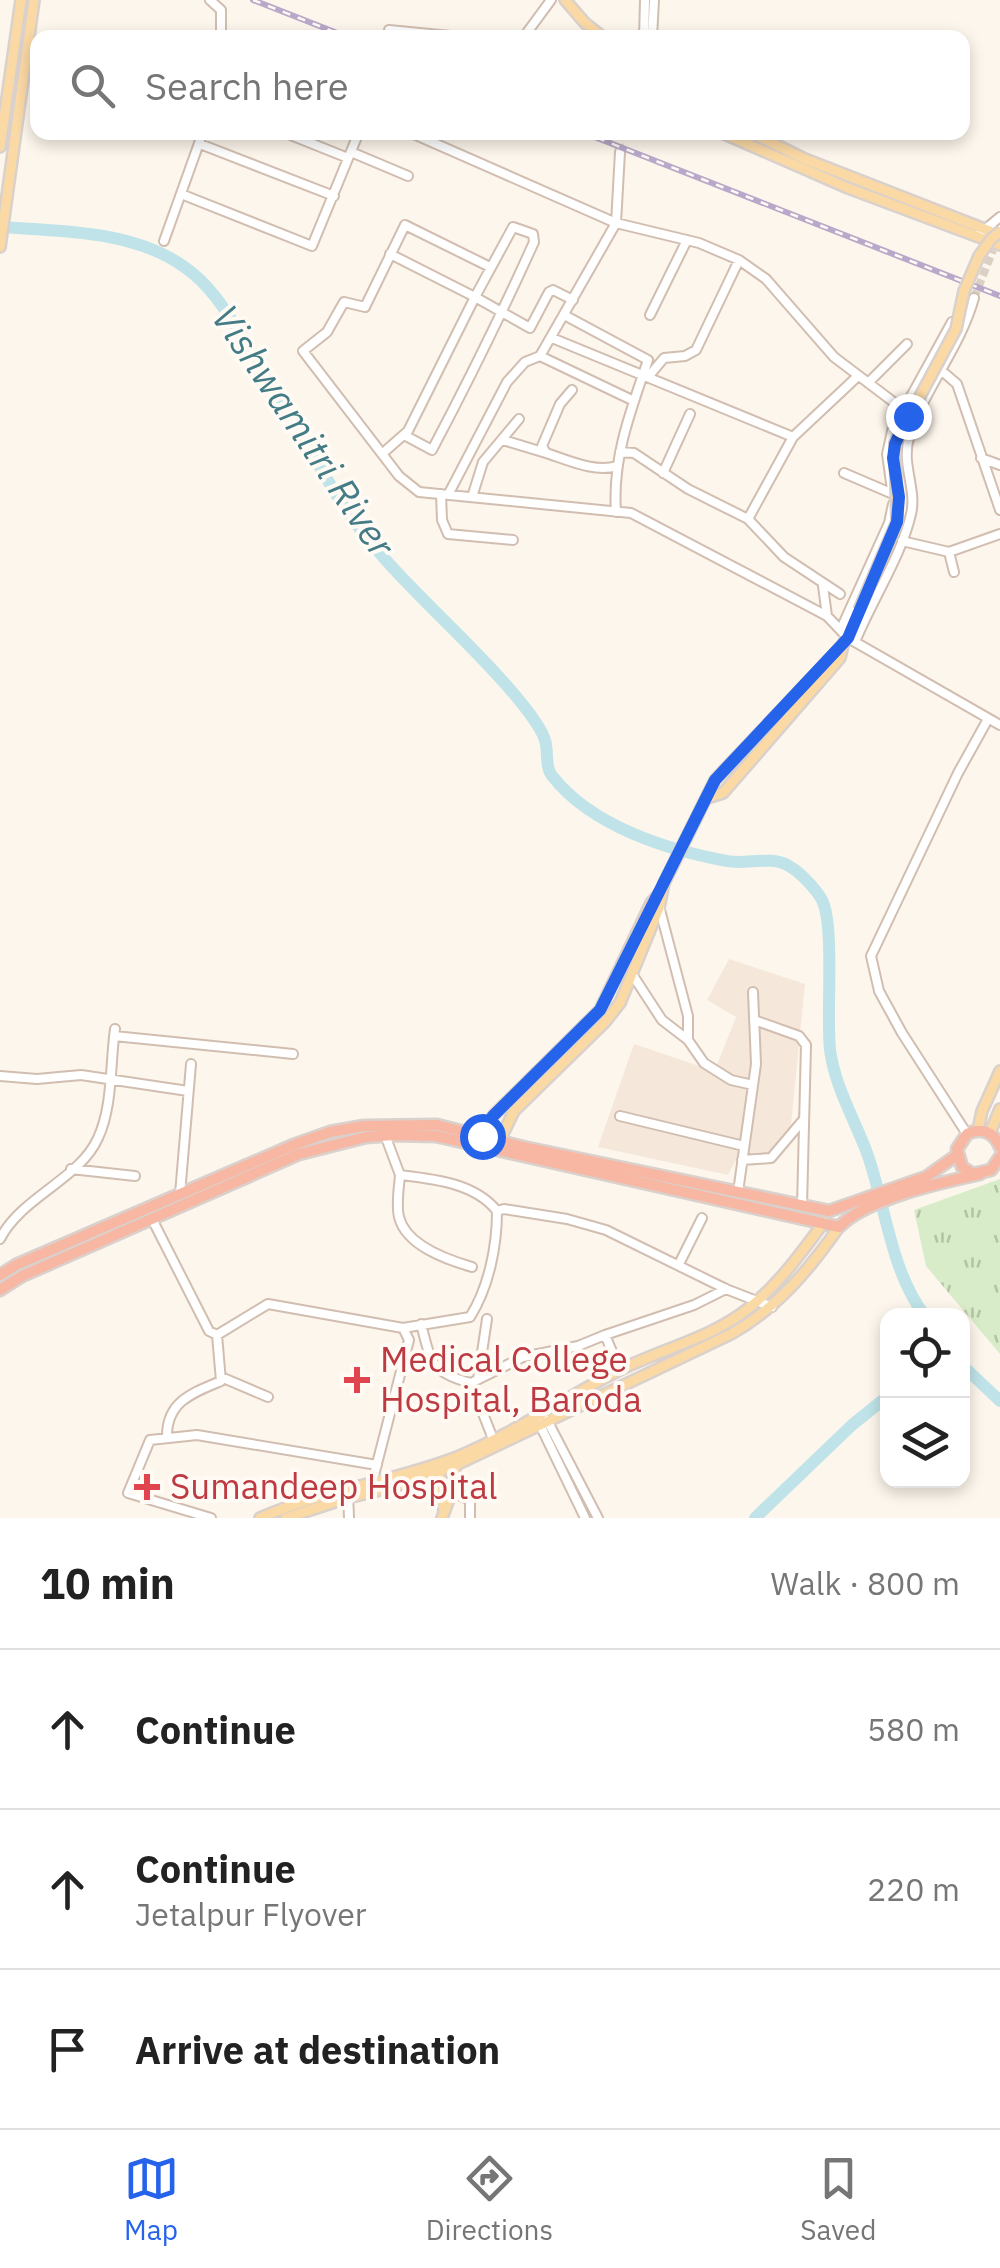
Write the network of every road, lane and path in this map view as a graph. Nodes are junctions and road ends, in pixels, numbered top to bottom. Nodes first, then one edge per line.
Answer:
1 (21, 0) edge
2 (34, 0) edge
3 (210, 0) edge
4 (551, 0) edge
5 (565, 0) edge
6 (645, 0) edge
7 (654, 0) edge
8 (221, 30) edge
9 (529, 30) edge
10 (594, 30) edge
11 (644, 30) edge
12 (652, 30) edge
13 (201, 140) edge
14 (306, 140) edge
15 (356, 140) edge
16 (427, 140) edge
17 (738, 140) edge
18 (766, 140) edge
19 (200, 144) junction
20 (0, 147) edge
21 (620, 152) tunnel mouth
22 (349, 155) junction
23 (408, 176) dead end
24 (181, 194) junction
25 (334, 196) junction
26 (1000, 217) edge
27 (616, 223) junction
28 (980, 232) junction
29 (687, 240) junction
30 (164, 241) dead end
31 (998, 241) edge
32 (0, 248) edge
33 (390, 254) junction
34 (739, 260) junction
35 (490, 267) junction
36 (476, 297) junction
37 (974, 298) tunnel mouth
38 (573, 300) junction
39 (501, 310) junction
40 (650, 315) dead end
41 (566, 316) junction
42 (952, 322) dead end
43 (552, 338) junction
44 (907, 344) dead end
45 (540, 356) junction
46 (942, 371) junction
47 (645, 376) junction
48 (858, 376) junction
49 (868, 383) junction
50 (572, 390) dead end
51 (632, 400) junction
52 (902, 409) junction
53 (690, 414) dead end
54 (519, 419) dead end
55 (916, 420) junction
56 (404, 435) junction
57 (793, 437) junction
58 (503, 440) junction
59 (620, 452) junction
60 (383, 453) junction
61 (546, 453) junction
62 (981, 458) junction
63 (1000, 465) edge
64 (618, 466) junction
65 (663, 473) junction
66 (844, 473) dead end
67 (893, 494) junction
68 (445, 495) junction
69 (472, 497) junction
70 (1000, 510) edge
71 (616, 512) junction
72 (748, 519) junction
73 (1000, 534) edge
74 (512, 540) dead end
75 (902, 541) junction
76 (949, 552) junction
77 (954, 572) dead end
78 (823, 584) junction
79 (840, 594) dead end
80 (826, 616) junction
81 (847, 638) junction
82 (988, 718) junction
83 (1000, 726) edge
84 (662, 888) junction
85 (659, 906) junction
86 (632, 974) junction
87 (753, 992) dead end
88 (754, 1020) junction
89 (688, 1040) junction
90 (293, 1054) dead end
91 (191, 1064) dead end
92 (1000, 1071) edge
93 (0, 1076) edge
94 (109, 1078) junction
95 (753, 1085) junction
96 (188, 1091) junction
97 (1000, 1109) edge
98 (620, 1116) dead end
99 (804, 1119) junction
100 (385, 1135) junction
101 (989, 1136) edge
102 (481, 1142) junction
103 (498, 1146) junction
104 (744, 1146) junction
105 (957, 1155) junction
106 (1000, 1159) edge
107 (742, 1160) junction
108 (72, 1168) junction
109 (980, 1174) junction
110 (400, 1175) junction
111 (135, 1176) dead end
112 (917, 1185) junction
113 (738, 1192) junction
114 (180, 1194) junction
115 (802, 1206) junction
116 (832, 1210) junction
117 (496, 1211) junction
118 (852, 1212) junction
119 (702, 1218) dead end
120 (152, 1219) junction
121 (824, 1222) junction
122 (839, 1227) junction
123 (0, 1239) edge
124 (679, 1264) junction
125 (472, 1267) dead end
126 (0, 1275) edge
127 (726, 1289) junction
128 (0, 1290) edge
129 (758, 1300) junction
130 (772, 1307) junction
131 (487, 1320) dead end
132 (420, 1324) junction
133 (404, 1328) junction
134 (217, 1335) junction
135 (605, 1335) junction
136 (620, 1370) junction
137 (222, 1377) junction
138 (475, 1381) junction
139 (268, 1397) dead end
140 (541, 1418) junction
141 (168, 1438) junction
142 (493, 1439) junction
143 (455, 1461) junction
144 (377, 1464) junction
145 (439, 1467) junction
146 (371, 1488) junction
147 (452, 1492) junction
148 (348, 1493) junction
149 (443, 1516) edge
150 (211, 1518) edge
151 (260, 1518) edge
152 (286, 1518) edge
153 (349, 1518) edge
154 (470, 1518) edge
155 (585, 1518) edge
156 (598, 1518) edge

1 - 20 main road
2 - 32 main road
3 - 8 street
4 - 9 street
5 - 10 main road
6 - 11 street
7 - 12 street
13 - 19 street
14 - 22 street
15 - 22 street
16 - 27 street
17 - 28 main road
18 - 28 main road
19 - 24 street
19 - 25 street
21 - 27 street
22 - 23 street
22 - 25 street
24 - 25 street
24 - 30 street
26 - 28 street
27 - 29 street
27 - 38 street
28 - 31 main road
29 - 34 street
29 - 40 street
31 - 81 main road, bridge
33 - 35 street
33 - 36 street
33 - 60 street
34 - 47 street
34 - 48 street
35 - 36 street
35 - 39 street
36 - 39 street
36 - 56 street
37 - 46 street
38 - 39 street
38 - 41 street
39 - 56 street
41 - 43 street
41 - 47 street
42 - 52 street
43 - 45 street
43 - 47 street
44 - 49 street
45 - 51 street
45 - 68 street
46 - 55 street
46 - 62 street
47 - 51 street
47 - 57 street
48 - 49 street
48 - 57 street
49 - 52 street
50 - 61 street
51 - 59 street
52 - 55 street
52 - 67 street
53 - 65 street
54 - 58 street
55 - 75 street
56 - 60 street
57 - 72 street
58 - 61 street
58 - 69 street
59 - 64 street
59 - 65 street
60 - 68 street
61 - 64 street
62 - 63 street
62 - 70 street
64 - 71 street
65 - 72 street
66 - 67 street
67 - 81 street
68 - 69 street
68 - 74 street
69 - 71 street
71 - 80 street
72 - 78 street
73 - 76 street
75 - 76 street
75 - 81 street
76 - 77 street
78 - 79 street
78 - 80 street
80 - 81 street
81 - 82 street
81 - 84 main road
82 - 83 street
82 - 101 street
84 - 85 main road
84 - 102 main road
85 - 86 main road
85 - 89 street
86 - 89 street
86 - 103 main road
87 - 88 street
88 - 95 street
88 - 99 street
89 - 95 street
90 - 94 street
91 - 96 street
92 - 101 main road
93 - 94 street
94 - 96 street
94 - 108 street
95 - 104 street
96 - 114 street
97 - 101 main road
98 - 104 street
99 - 107 street
99 - 115 street
100 - 102 highway
100 - 110 street
100 - 120 highway
101 - 105 highway
102 - 103 highway
102 - 114 highway
103 - 113 highway
103 - 121 highway
104 - 107 street
105 - 109 highway
105 - 112 highway
106 - 109 highway
107 - 113 street
108 - 111 street
108 - 123 street
109 - 112 highway
110 - 117 street
110 - 125 street
112 - 118 highway
113 - 115 highway
114 - 126 highway
115 - 116 highway
116 - 118 highway
116 - 121 highway
117 - 124 street
117 - 132 street
118 - 122 highway
119 - 124 street
120 - 128 highway
120 - 134 street
121 - 122 highway
121 - 129 main road
122 - 130 main road
124 - 127 street
127 - 129 street
127 - 135 street
129 - 130 street
129 - 136 main road
130 - 140 main road
131 - 138 street
132 - 133 street
132 - 138 street
133 - 134 street
133 - 144 street
134 - 137 street
135 - 136 street
135 - 138 street
136 - 140 main road
137 - 139 street
137 - 141 street
138 - 142 street
140 - 142 main road
140 - 143 main road
140 - 155 street
140 - 156 street
141 - 144 street
141 - 150 street
142 - 143 main road
143 - 145 main road
143 - 147 main road
144 - 146 street
145 - 146 main road
145 - 149 main road
146 - 148 main road
147 - 149 main road
147 - 154 street
148 - 151 main road
148 - 152 main road
148 - 153 street

